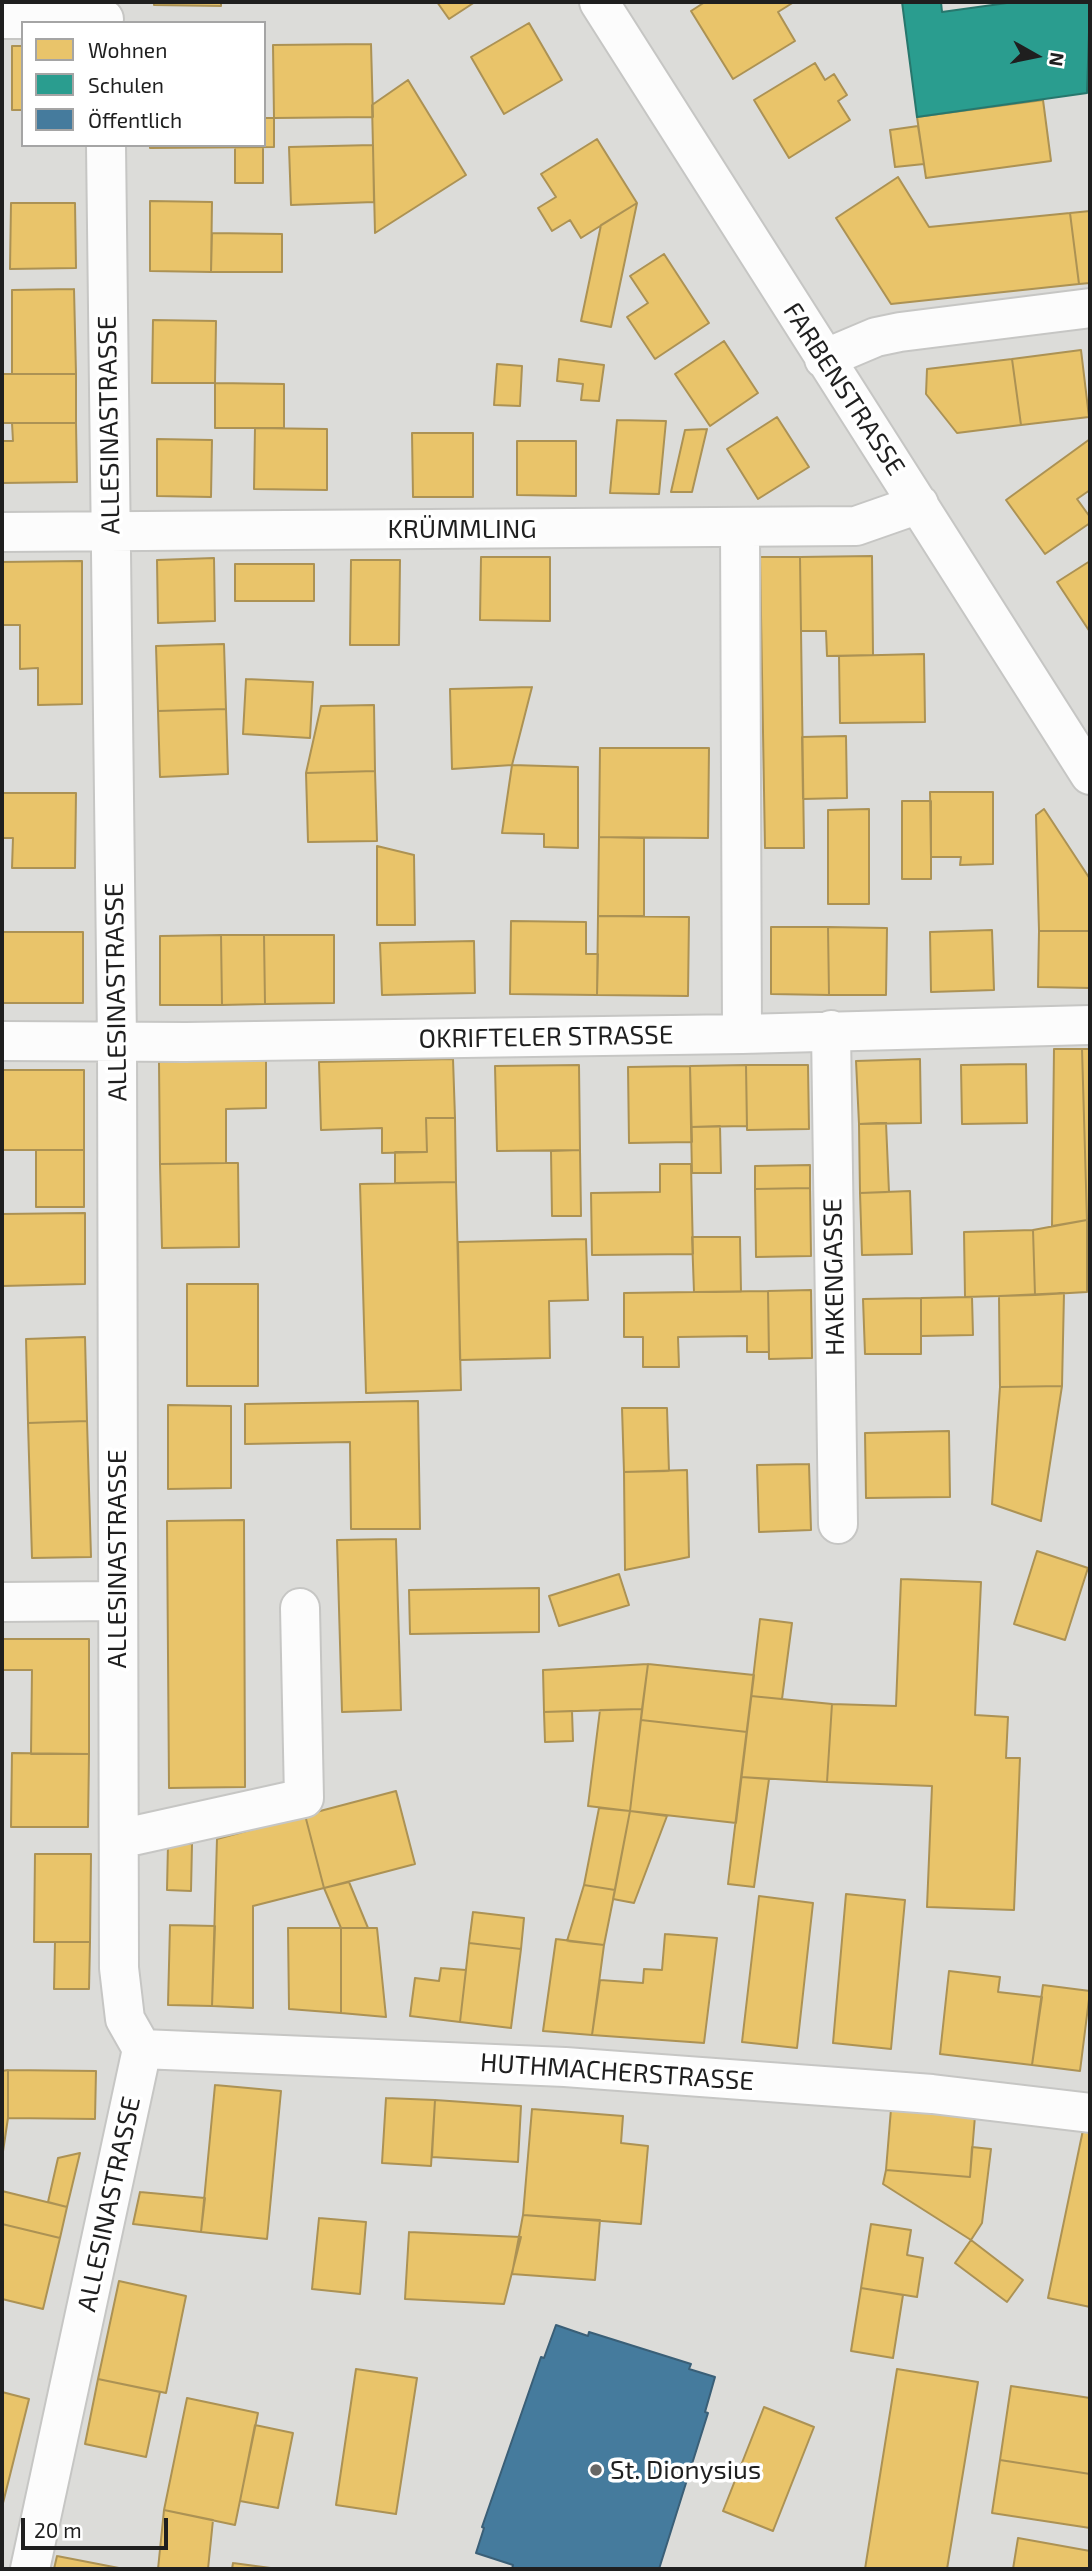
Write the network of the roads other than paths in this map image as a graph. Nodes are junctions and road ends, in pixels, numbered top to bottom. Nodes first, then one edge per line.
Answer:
1 (599, 2) edge
2 (104, 14) edge
3 (2, 19) edge
4 (106, 147) edge
5 (1090, 308) edge
6 (824, 359) junction
7 (919, 504) junction
8 (740, 527) junction
9 (110, 531) junction
10 (2, 532) edge
11 (1090, 775) edge
12 (1090, 1024) edge
13 (831, 1030) junction
14 (742, 1034) junction
15 (2, 1041) edge
16 (117, 1041) junction
17 (838, 1524) dead end
18 (117, 1601) junction
19 (2, 1602) edge
20 (300, 1608) dead end
21 (119, 1839) junction
22 (142, 2049) junction
23 (1090, 2113) edge
24 (30, 2569) edge

1 - 6 street, FARBENSTRASSE
2 - 3 street
4 - 9 street, ALLESINASTRASSE
5 - 6 street
6 - 7 street, FARBENSTRASSE
7 - 8 street, KRÜMMLING
7 - 11 street, FARBENSTRASSE
8 - 9 street, KRÜMMLING
8 - 14 street
9 - 10 street, KRÜMMLING
9 - 16 street, ALLESINASTRASSE
12 - 13 street, OKRIFTELER STRASSE
13 - 14 street, OKRIFTELER STRASSE
13 - 17 street, HAKENGASSE
14 - 16 street, OKRIFTELER STRASSE
15 - 16 street, OKRIFTELER STRASSE
16 - 18 street, ALLESINASTRASSE
18 - 19 street
18 - 21 street, ALLESINASTRASSE
20 - 21 street
21 - 22 street, ALLESINASTRASSE
22 - 23 street, HUTHMACHERSTRASSE
22 - 24 street, ALLESINASTRASSE

